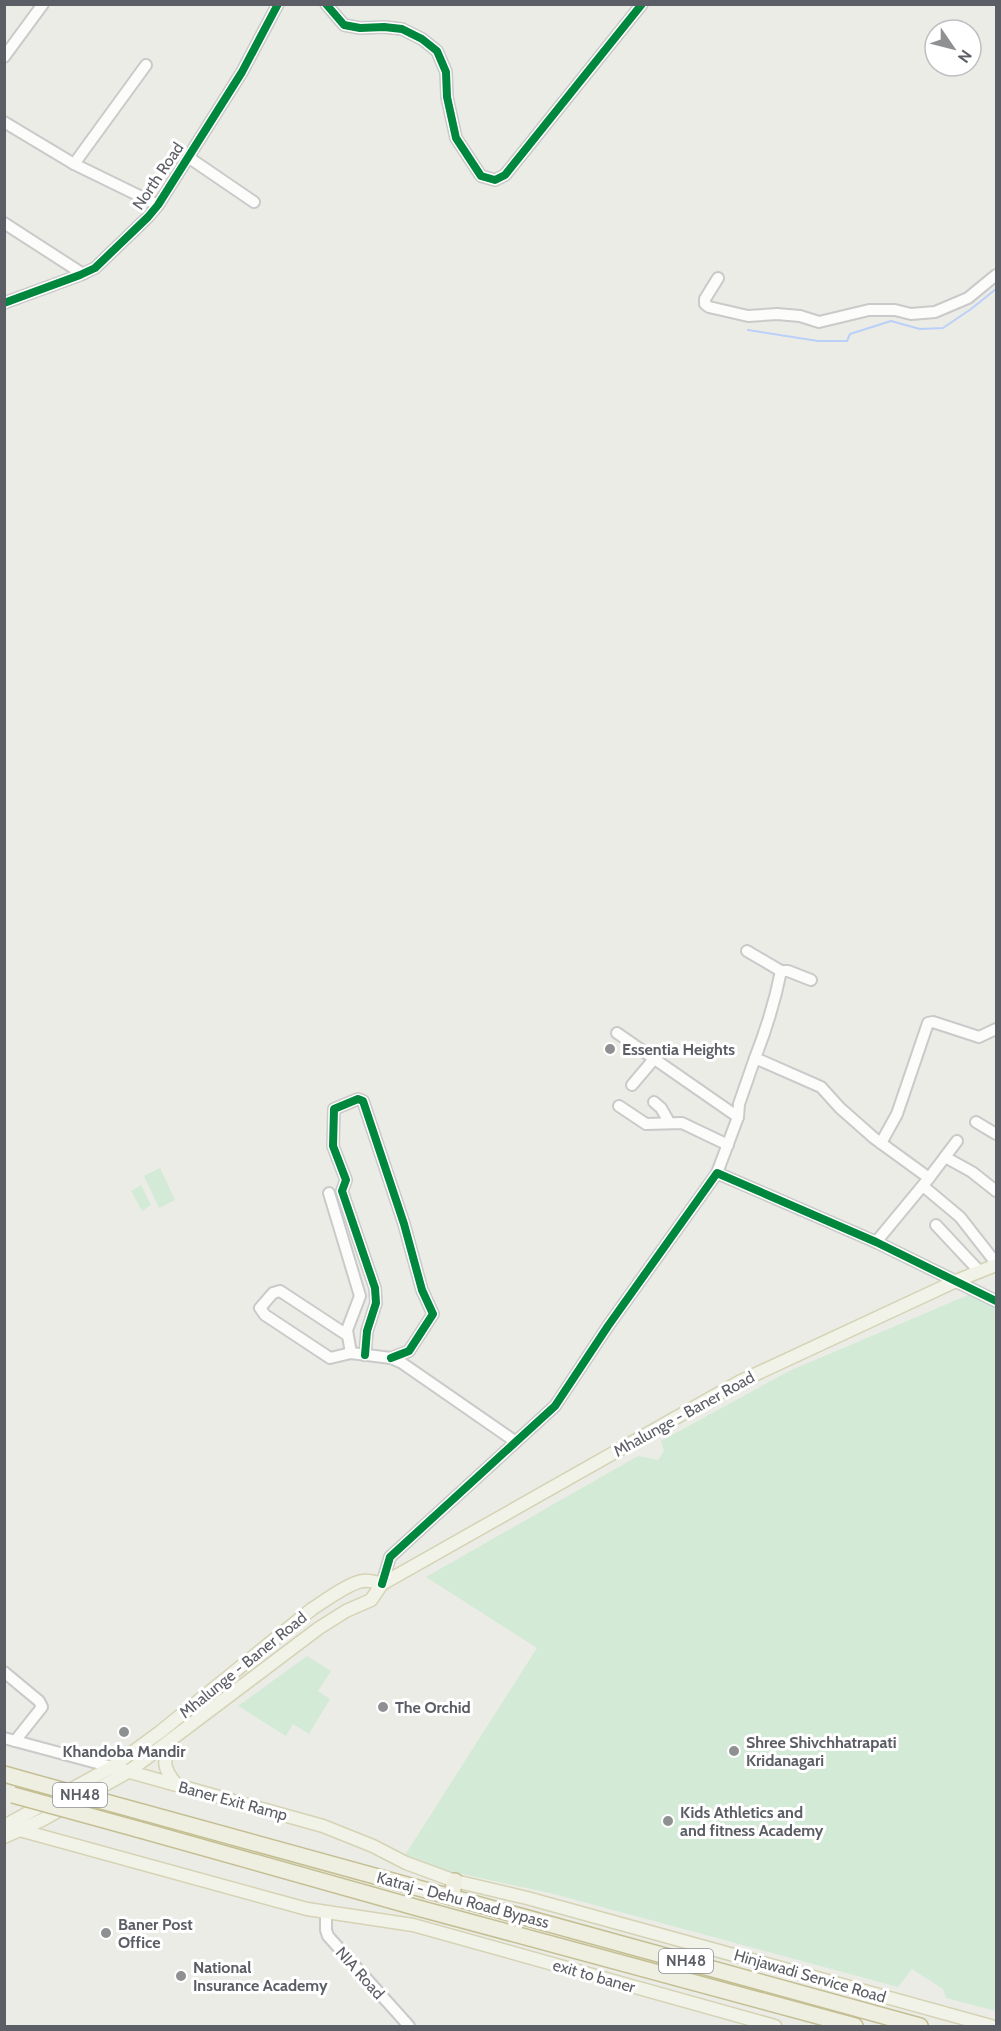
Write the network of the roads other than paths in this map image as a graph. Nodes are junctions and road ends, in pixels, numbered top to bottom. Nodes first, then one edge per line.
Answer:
1 (43, 4) edge
2 (278, 4) edge
3 (326, 4) edge
4 (642, 4) edge
5 (4, 57) edge
6 (146, 65) dead end
7 (4, 122) edge
8 (188, 157) junction
9 (74, 164) junction
10 (254, 202) dead end
11 (158, 205) junction
12 (4, 223) edge
13 (83, 274) junction
14 (996, 275) edge
15 (718, 278) dead end
16 (4, 303) edge
17 (747, 951) dead end
18 (781, 971) junction
19 (811, 980) dead end
20 (996, 1029) edge
21 (617, 1034) dead end
22 (754, 1058) junction
23 (654, 1059) junction
24 (632, 1085) dead end
25 (654, 1102) dead end
26 (619, 1106) dead end
27 (738, 1117) junction
28 (669, 1122) junction
29 (976, 1122) dead end
30 (996, 1134) edge
31 (957, 1141) dead end
32 (881, 1143) junction
33 (728, 1145) junction
34 (945, 1157) junction
35 (717, 1173) junction
36 (926, 1182) junction
37 (996, 1191) edge
38 (329, 1193) dead end
39 (936, 1225) dead end
40 (876, 1242) junction
41 (996, 1264) edge
42 (980, 1272) junction
43 (956, 1281) junction
44 (996, 1301) edge
45 (347, 1335) junction
46 (351, 1353) junction
47 (365, 1355) junction
48 (391, 1358) junction
49 (516, 1442) junction
50 (382, 1584) junction
51 (246, 1663) junction
52 (4, 1672) edge
53 (256, 1676) junction
54 (10, 1739) edge
55 (171, 1740) junction
56 (112, 1767) junction
57 (128, 1772) junction
58 (11, 1776) edge
59 (177, 1786) junction
60 (9, 1794) edge
61 (5, 1826) edge
62 (21, 1830) junction
63 (4, 1837) edge
64 (455, 1881) junction
65 (451, 1896) junction
66 (418, 1908) junction
67 (326, 1912) junction
68 (413, 1925) junction
69 (784, 1969) junction
70 (778, 1987) junction
71 (409, 2026) edge
72 (775, 2026) edge
73 (855, 2026) edge
74 (920, 2026) edge
75 (991, 2026) edge

1 - 5 street
2 - 8 street, North Road
3 - 4 street
6 - 9 street
7 - 9 street
8 - 10 street
8 - 11 street, North Road
9 - 11 street
11 - 13 street, North Road
12 - 13 street
13 - 16 street, North Road
14 - 15 street
17 - 18 street
18 - 19 street
18 - 22 street
20 - 32 street
21 - 23 street
22 - 27 street
22 - 32 street
23 - 24 street
23 - 27 street
25 - 28 street
26 - 28 street
27 - 33 street
28 - 33 street
29 - 30 street
31 - 34 street
32 - 36 street
33 - 35 street
34 - 36 street
34 - 37 street
35 - 40 street
35 - 49 street
36 - 40 street
36 - 41 street
38 - 45 street
39 - 42 street
40 - 43 street
41 - 42 main road, Mhalunge - Baner Road
42 - 43 main road, Mhalunge - Baner Road
43 - 44 street
43 - 50 main road, Mhalunge - Baner Road
45 - 46 street
45 - 46 street
46 - 47 street
47 - 48 street
47 - 48 street
48 - 49 street
49 - 50 street
50 - 51 main road, Mhalunge - Baner Road
50 - 53 main road, Mhalunge - Baner Road
51 - 53 main road
51 - 56 main road, Mhalunge - Baner Road
52 - 54 street
53 - 55 main road, Mhalunge - Baner Road
54 - 56 street, Baner Exit Ramp
55 - 57 main road, Mhalunge - Baner Road
55 - 59 main road
56 - 57 main road, Baner Exit Ramp
56 - 61 main road, Mhalunge - Baner Road
57 - 59 main road, Baner Exit Ramp
57 - 62 main road, Mhalunge - Baner Road
58 - 65 highway, Katraj - Dehu Road Bypass / NH48, bridge
59 - 64 main road, Baner Exit Ramp
60 - 66 highway, Katraj - Dehu Road Bypass / NH48, bridge
61 - 62 main road
62 - 63 main road, Mhalunge - Baner Road
62 - 67 main road
64 - 65 highway
64 - 69 main road, Hinjawadi Service Road
65 - 70 highway, Katraj - Dehu Road Bypass / NH48
66 - 68 main road
66 - 73 highway, Katraj - Dehu Road Bypass / NH48
67 - 68 main road
67 - 71 street, NIA Road
68 - 72 main road, exit to baner
69 - 70 main road
69 - 75 main road, Hinjawadi Service Road
70 - 74 highway, Katraj - Dehu Road Bypass / NH48

